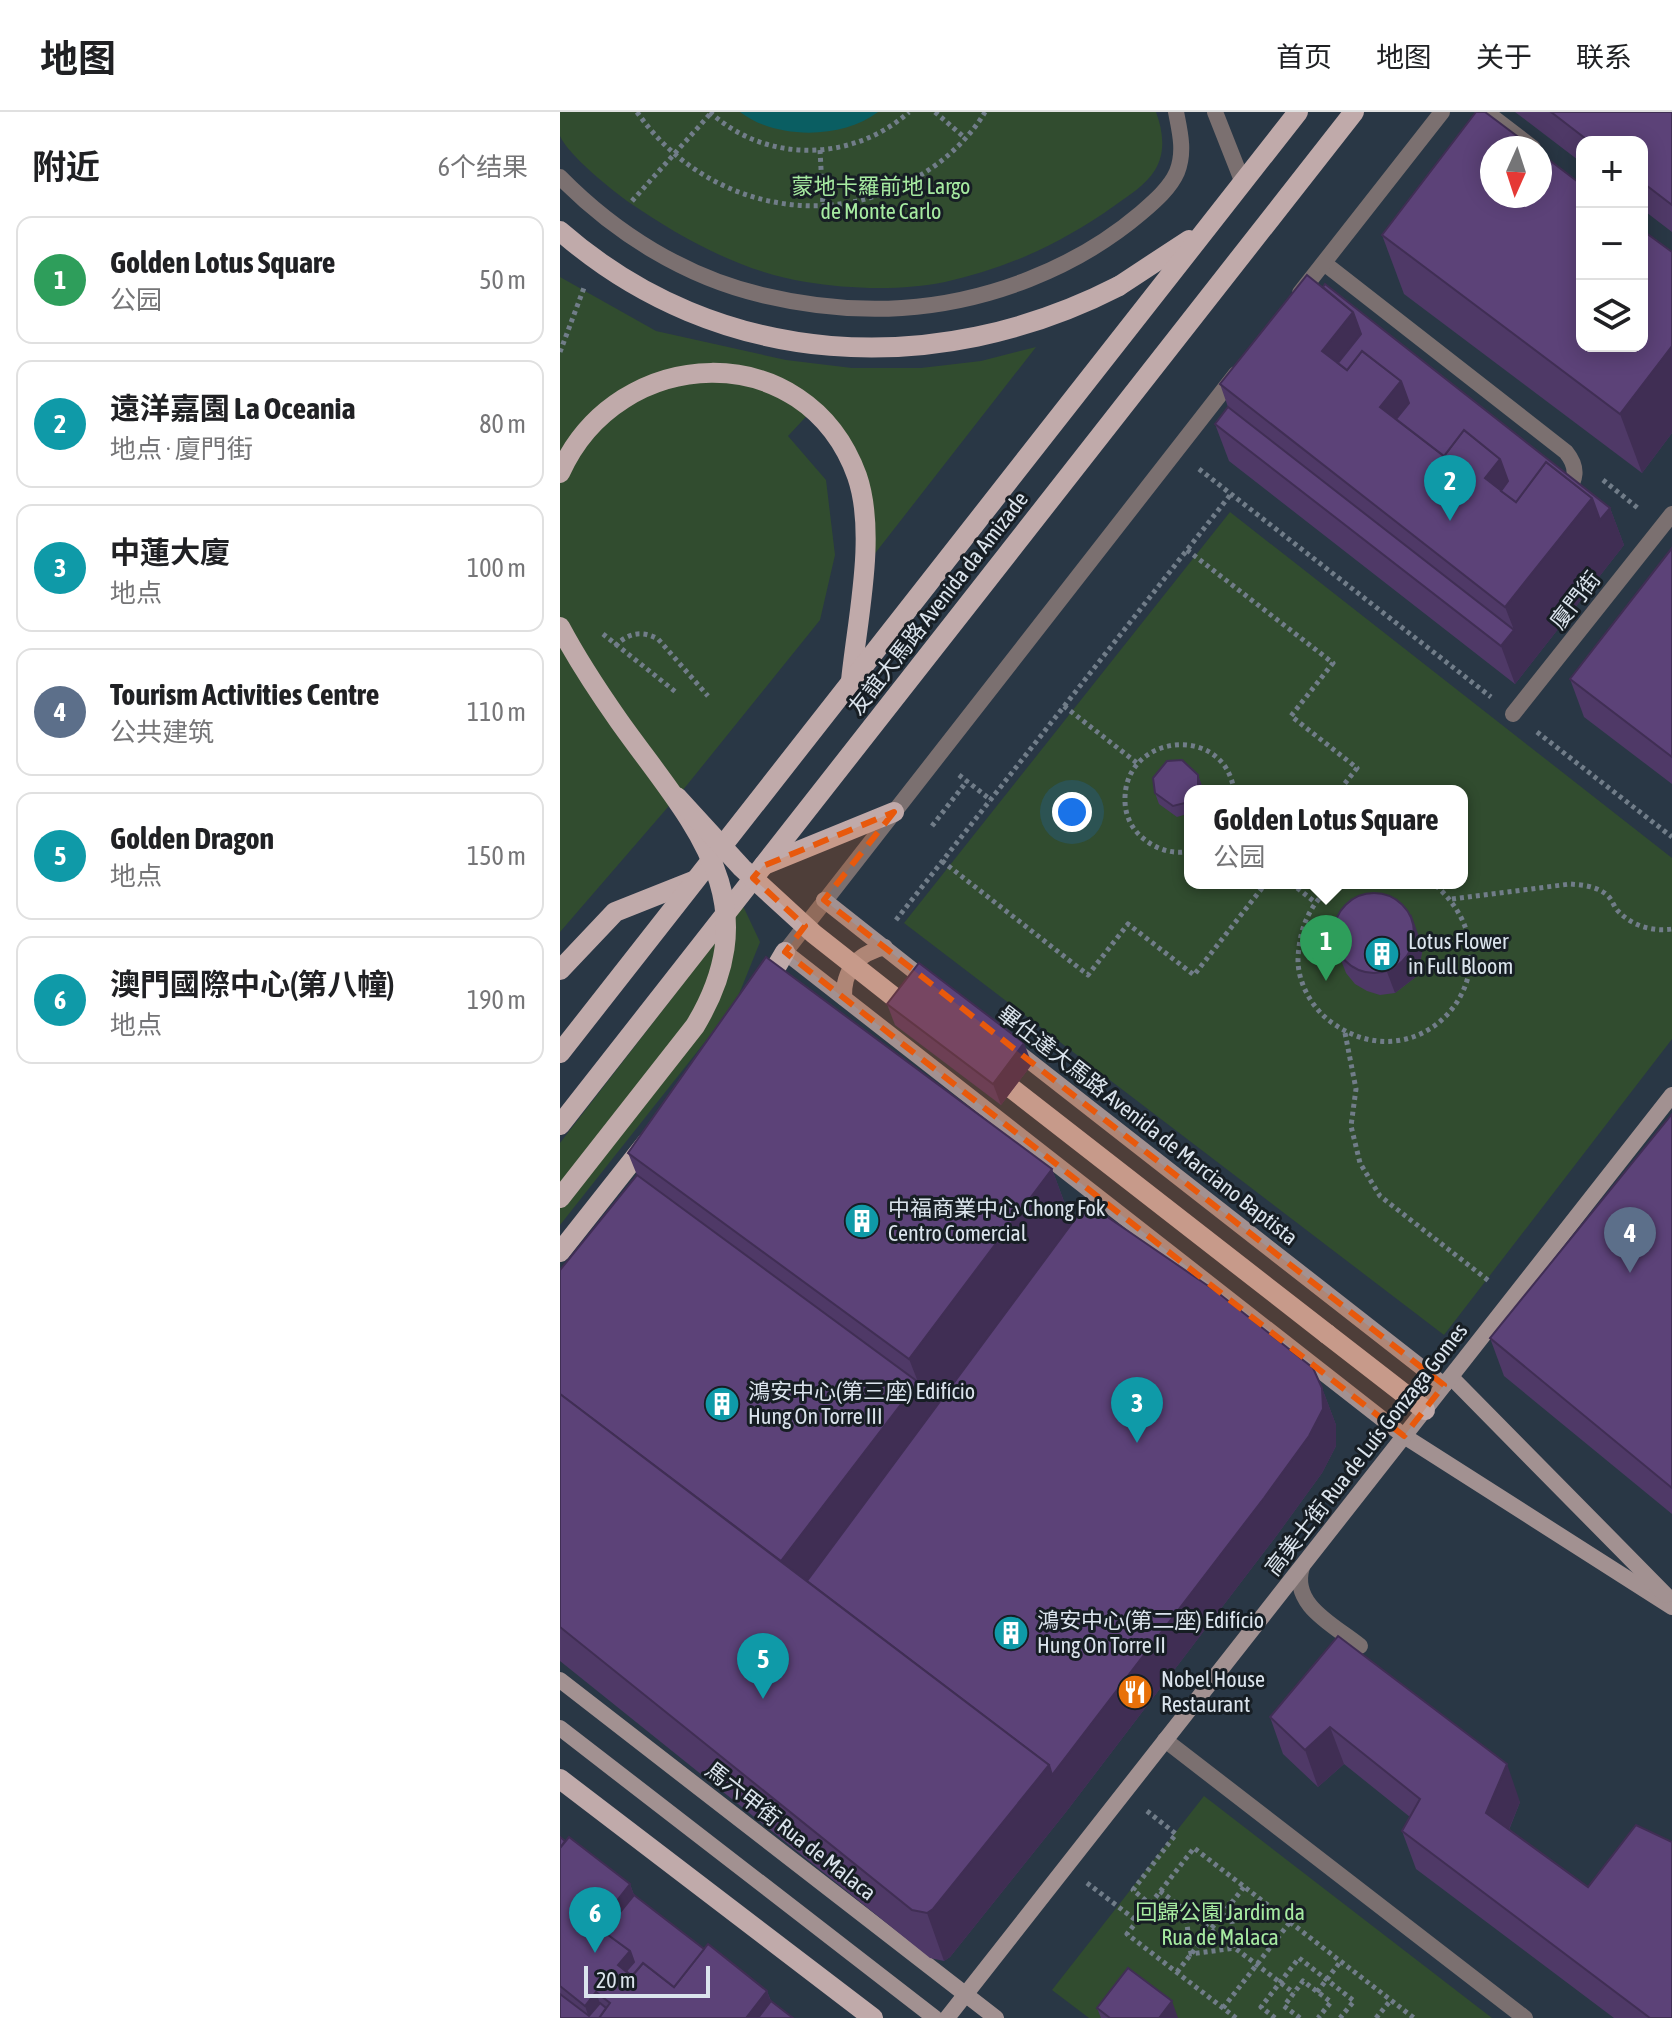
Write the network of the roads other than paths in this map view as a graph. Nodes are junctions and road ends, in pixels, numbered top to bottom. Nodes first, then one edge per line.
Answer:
1 (1176, 112) edge
2 (1215, 112) edge
3 (1298, 112) edge
4 (1354, 112) edge
5 (1442, 112) edge
6 (1486, 112) edge
7 (1517, 136) edge
8 (560, 177) edge
9 (1243, 183) junction
10 (1206, 229) junction
11 (560, 231) edge
12 (1324, 263) junction
13 (1285, 313) edge
14 (1245, 363) edge
15 (560, 473) edge
16 (1564, 497) edge
17 (1667, 520) edge
18 (560, 627) edge
19 (851, 681) junction
20 (1513, 714) road end
21 (677, 797) junction
22 (894, 812) junction
23 (763, 866) junction
24 (695, 880) junction
25 (824, 900) junction
26 (881, 945) junction
27 (785, 952) junction
28 (560, 970) edge
29 (938, 990) edge
30 (844, 998) junction
31 (752, 1009) edge
32 (926, 1022) edge
33 (1001, 1038) edge
34 (560, 1053) edge
35 (977, 1061) edge
36 (1672, 1095) edge
37 (560, 1125) edge
38 (656, 1131) edge
39 (560, 1198) edge
40 (560, 1252) edge
41 (1448, 1381) junction
42 (1425, 1410) junction
43 (1404, 1436) junction
44 (1302, 1567) junction
45 (1672, 1604) edge
46 (1270, 1607) junction
47 (1311, 1607) junction
48 (1360, 1646) dead end
49 (560, 1680) edge
50 (560, 1728) edge
51 (1165, 1740) junction
52 (560, 1779) edge
53 (965, 1994) junction
54 (867, 2014) edge
55 (935, 2018) edge
56 (947, 2018) edge
57 (996, 2018) edge
58 (1525, 2018) edge

1 - 8 street
2 - 9 street
3 - 9 main road, 友誼大馬路 Avenida da Amizade
4 - 23 main road, 友誼大馬路 Avenida da Amizade
5 - 12 street
6 - 7 street
9 - 10 main road, 友誼大馬路 Avenida da Amizade
10 - 11 main road, bridge
10 - 19 main road, 友誼大馬路 Avenida da Amizade
12 - 13 street
12 - 16 street
14 - 22 street
15 - 19 main road
17 - 20 street, 廈門街
18 - 21 main road, bridge
19 - 24 main road, 友誼大馬路 Avenida da Amizade
21 - 32 main road, bridge
21 - 39 main road, bridge
22 - 23 main road
22 - 25 street
23 - 37 main road, 友誼大馬路 Avenida da Amizade
24 - 28 main road
24 - 34 main road, 友誼大馬路 Avenida da Amizade
25 - 26 street
25 - 27 street
26 - 29 street
26 - 30 street
27 - 30 street
27 - 31 main road
30 - 43 street
33 - 41 street, 畢仕達大馬路 Avenida de Marciano Baptista
35 - 42 main road, bridge
36 - 41 street, 高美士街 Rua de Luís Gonzaga Gomes
38 - 40 main road
41 - 42 street, 高美士街 Rua de Luís Gonzaga Gomes
41 - 45 street, 畢仕達大馬路 Avenida de Marciano Baptista
42 - 43 street, 高美士街 Rua de Luís Gonzaga Gomes
43 - 44 street, 高美士街 Rua de Luís Gonzaga Gomes
43 - 45 street
44 - 46 street, 高美士街 Rua de Luís Gonzaga Gomes
44 - 47 street
46 - 47 street
46 - 51 street, 高美士街 Rua de Luís Gonzaga Gomes
47 - 48 street
49 - 53 street, 馬六甲街 Rua de Malaca
50 - 55 street
51 - 53 street, 高美士街 Rua de Luís Gonzaga Gomes
51 - 58 street
52 - 54 main road
53 - 56 street, 高美士街 Rua de Luís Gonzaga Gomes
53 - 57 street, 馬六甲街 Rua de Malaca

